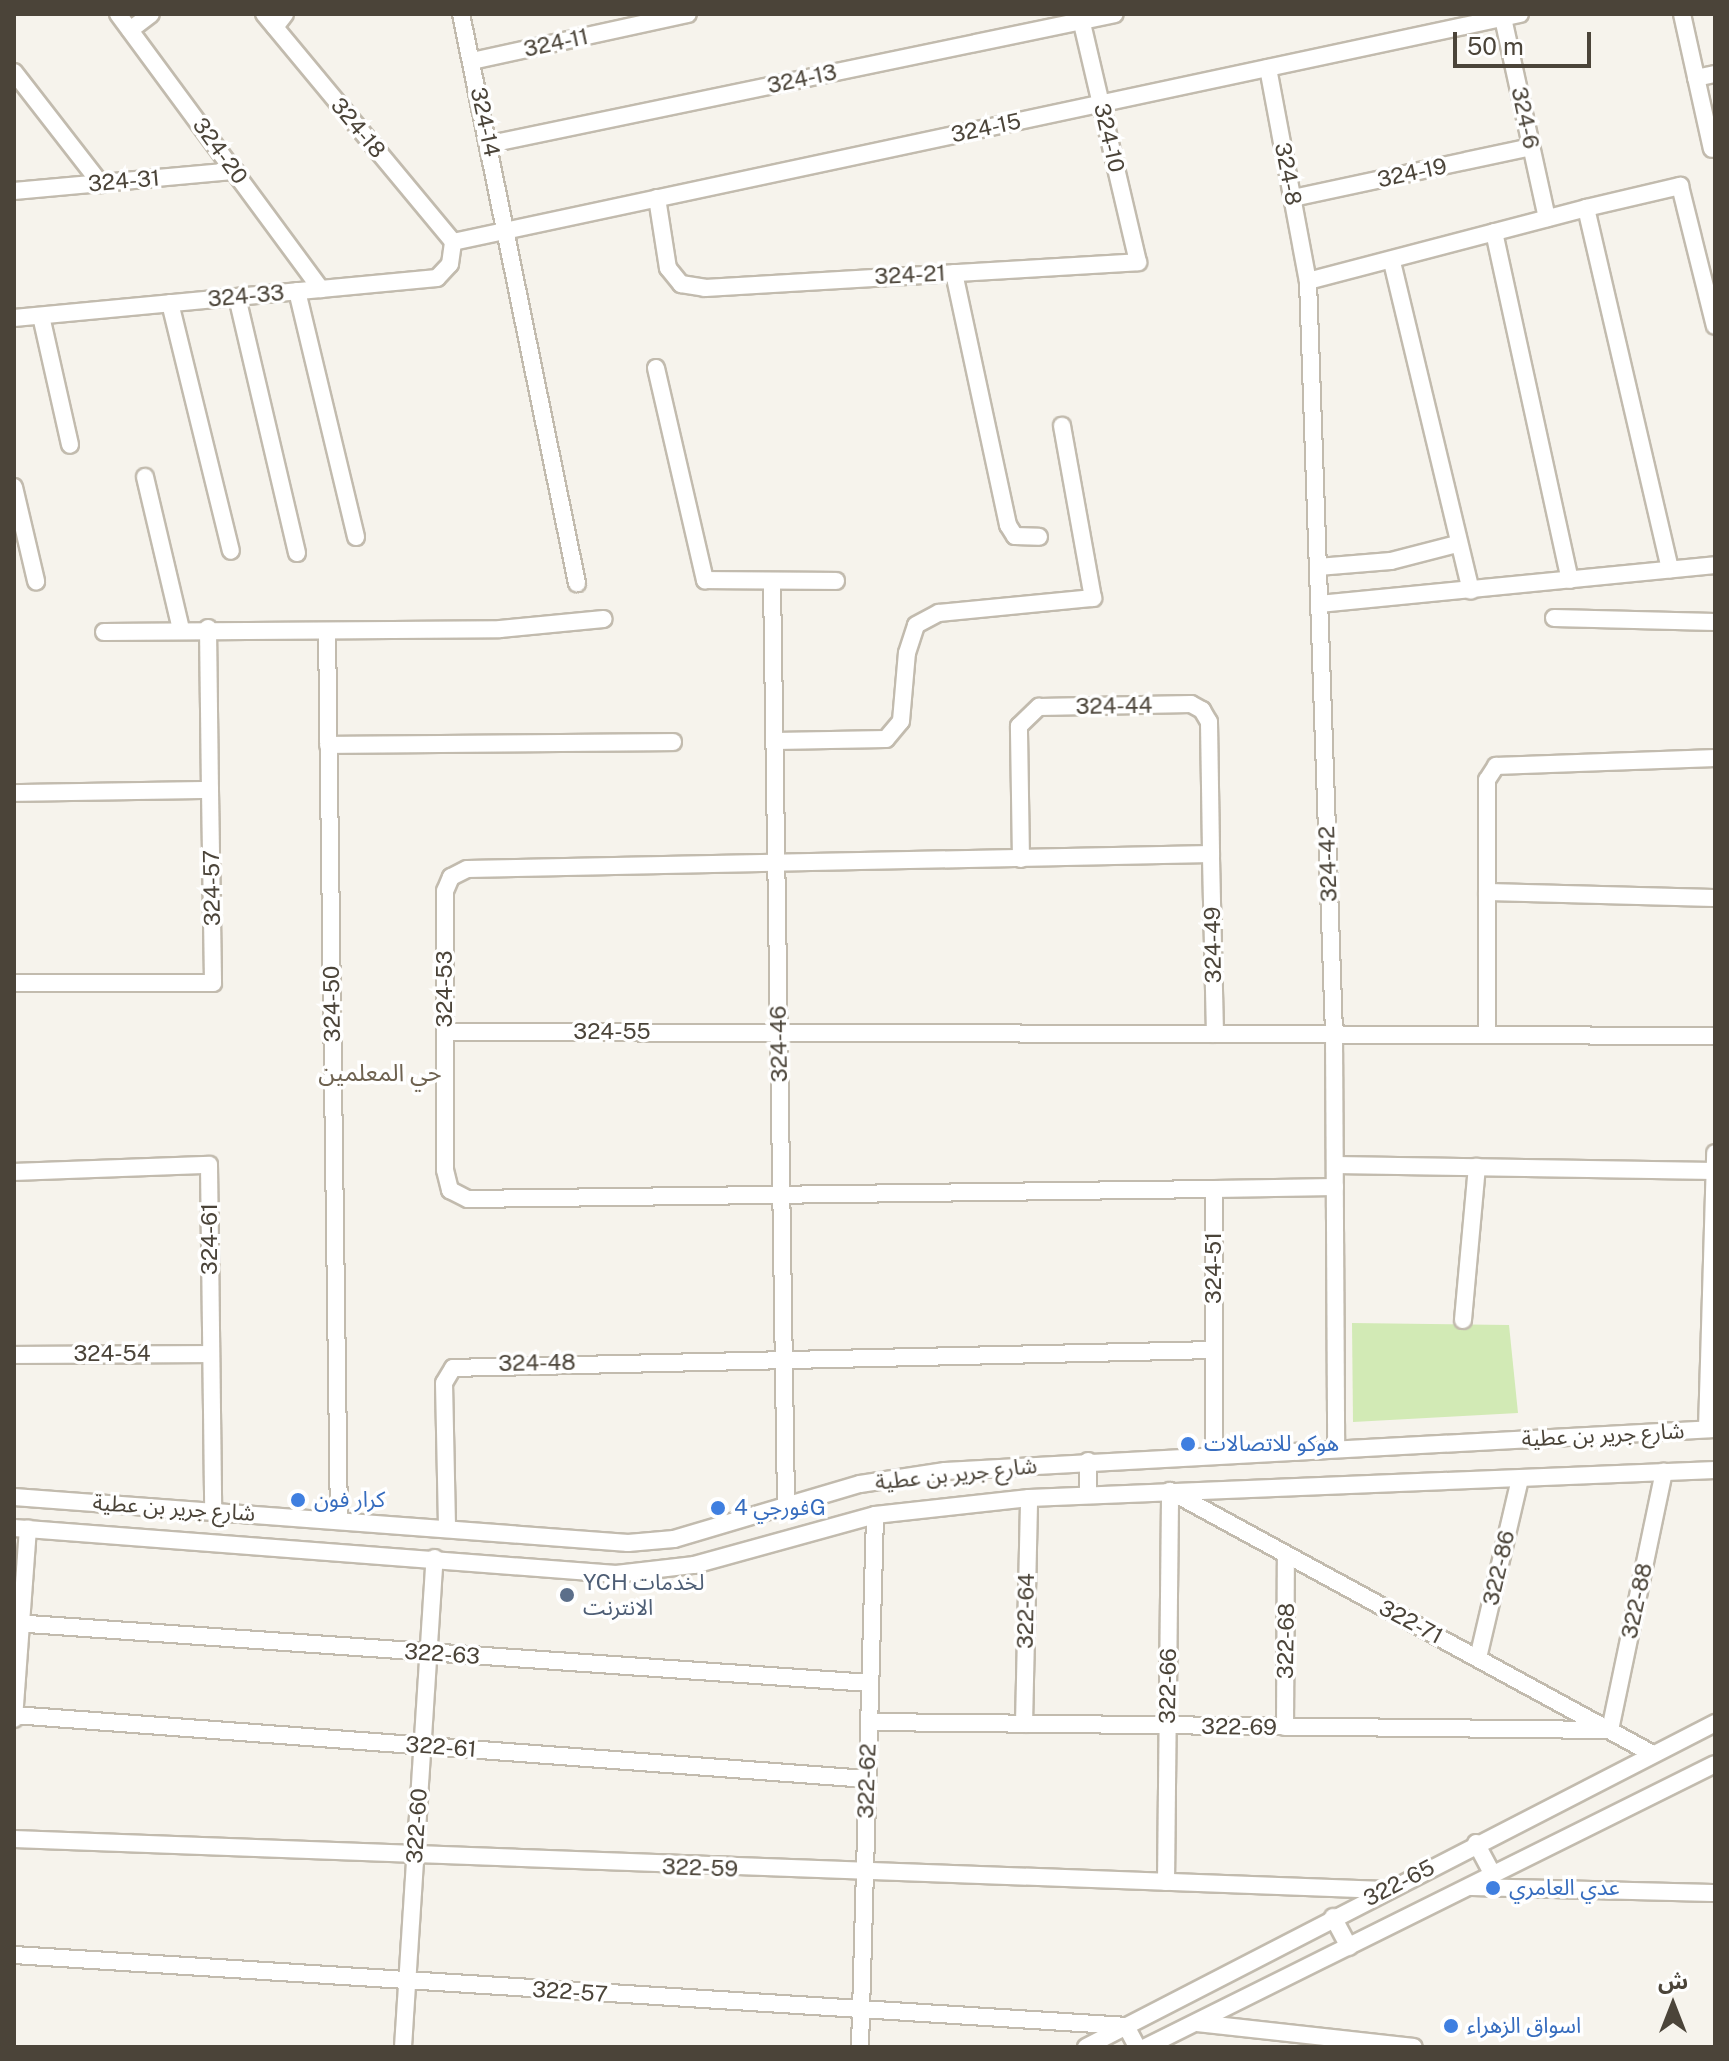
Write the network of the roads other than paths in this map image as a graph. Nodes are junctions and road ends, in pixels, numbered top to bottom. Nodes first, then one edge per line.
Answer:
1 (118, 14) edge
2 (151, 14) edge
3 (461, 14) edge
4 (688, 14) edge
5 (1115, 14) edge
6 (1520, 14) edge
7 (1682, 14) edge
8 (1081, 17) edge
9 (275, 18) edge
10 (1503, 18) junction
11 (130, 30) junction
12 (472, 61) junction
13 (1268, 68) junction
14 (14, 72) edge
15 (1715, 74) edge
16 (1696, 78) junction
17 (1101, 104) junction
18 (490, 144) junction
19 (1531, 147) junction
20 (1712, 149) dead end
21 (235, 171) junction
22 (101, 184) junction
23 (14, 191) edge
24 (657, 198) junction
25 (1293, 198) junction
26 (1586, 208) junction
27 (1547, 218) junction
28 (508, 230) junction
29 (1494, 232) junction
30 (453, 242) junction
31 (1138, 262) joint
32 (1392, 262) junction
33 (954, 273) junction
34 (1308, 281) junction
35 (321, 289) junction
36 (297, 291) junction
37 (237, 297) junction
38 (170, 303) junction
39 (41, 316) junction
40 (14, 318) edge
41 (1715, 326) edge
42 (656, 368) dead end
43 (1062, 426) dead end
44 (70, 445) dead end
45 (145, 477) dead end
46 (14, 487) edge
47 (356, 537) dead end
48 (1039, 537) dead end
49 (1457, 544) junction
50 (231, 551) dead end
51 (297, 553) dead end
52 (1715, 565) edge
53 (1318, 567) junction
54 (1670, 569) junction
55 (1570, 580) junction
56 (36, 581) dead end
57 (836, 581) dead end
58 (772, 582) junction
59 (577, 583) dead end
60 (1471, 591) junction
61 (1319, 604) junction
62 (1554, 618) dead end
63 (604, 619) dead end
64 (1715, 622) edge
65 (208, 628) junction
66 (181, 629) junction
67 (327, 631) junction
68 (104, 632) dead end
69 (775, 741) junction
70 (673, 742) dead end
71 (328, 745) junction
72 (1715, 758) edge
73 (210, 790) junction
74 (14, 793) edge
75 (1211, 854) junction
76 (1021, 859) junction
77 (776, 861) junction
78 (1487, 892) junction
79 (1715, 898) edge
80 (14, 983) edge
81 (445, 1032) junction
82 (779, 1033) junction
83 (1215, 1034) junction
84 (1334, 1034) junction
85 (1487, 1035) junction
86 (1715, 1036) edge
87 (1715, 1153) edge
88 (1335, 1165) junction
89 (1477, 1167) junction
90 (1715, 1171) edge
91 (14, 1172) edge
92 (1335, 1187) junction
93 (1214, 1189) junction
94 (781, 1195) junction
95 (1463, 1320) dead end
96 (1214, 1350) junction
97 (211, 1354) junction
98 (14, 1355) edge
99 (784, 1357) junction
100 (1711, 1429) edge
101 (1336, 1448) junction
102 (1214, 1453) junction
103 (1088, 1461) junction
104 (1715, 1470) edge
105 (1664, 1472) junction
106 (1520, 1479) junction
107 (1170, 1491) junction
108 (1088, 1495) junction
109 (14, 1497) edge
110 (1029, 1498) junction
111 (95, 1503) junction
112 (786, 1506) junction
113 (213, 1509) junction
114 (875, 1515) junction
115 (339, 1520) junction
116 (447, 1527) junction
117 (21, 1528) edge
118 (98, 1532) junction
119 (572, 1540) junction
120 (1286, 1555) junction
121 (435, 1558) junction
122 (570, 1570) junction
123 (18, 1623) edge
124 (429, 1653) junction
125 (1478, 1658) junction
126 (870, 1683) junction
127 (14, 1717) edge
128 (869, 1722) junction
129 (1715, 1723) edge
130 (1024, 1724) junction
131 (1167, 1726) junction
132 (1285, 1727) junction
133 (1610, 1730) junction
134 (423, 1746) junction
135 (1651, 1753) junction
136 (1715, 1764) edge
137 (867, 1779) junction
138 (14, 1839) edge
139 (1476, 1843) junction
140 (416, 1856) junction
141 (865, 1875) junction
142 (1493, 1875) junction
143 (1166, 1882) junction
144 (1468, 1887) junction
145 (1385, 1890) junction
146 (1715, 1893) edge
147 (1333, 1917) junction
148 (1349, 1947) junction
149 (14, 1955) edge
150 (407, 1981) junction
151 (861, 2010) junction
152 (1196, 2022) junction
153 (1126, 2026) junction
154 (403, 2047) edge
155 (860, 2047) edge
156 (1086, 2047) edge
157 (1137, 2047) edge
158 (1146, 2047) edge
159 (1414, 2047) edge

1 - 11 street, 324-20
2 - 11 street
3 - 12 street, 324-14
4 - 12 street, 324-11
5 - 8 street, 324-13
6 - 10 street, 324-15
7 - 16 street
8 - 17 street, 324-10
8 - 18 street, 324-13
9 - 30 street, 324-18
10 - 13 street, 324-15
10 - 19 street, 324-6
11 - 21 street, 324-20
12 - 18 street, 324-14
13 - 17 street, 324-15
13 - 25 street, 324-8
14 - 22 street
15 - 16 street
16 - 20 street
17 - 24 street, 324-15
17 - 31 street, 324-10
18 - 28 street, 324-14
19 - 25 street, 324-19
19 - 27 street, 324-6
21 - 22 street, 324-31
21 - 35 street, 324-20
22 - 23 street, 324-31
24 - 28 street, 324-15
24 - 33 street, 324-21
25 - 34 street, 324-8
26 - 27 street
26 - 41 street
26 - 54 street
27 - 29 street
28 - 30 street, 324-15
28 - 59 street, 324-14
29 - 32 street
29 - 55 street
30 - 35 street, 324-33
31 - 33 street, 324-21
32 - 34 street
32 - 49 street
33 - 48 street
34 - 53 street, 324-42
35 - 36 street, 324-33
36 - 37 street, 324-33
36 - 47 street
37 - 38 street, 324-33
37 - 51 street
38 - 39 street, 324-33
38 - 50 street
39 - 40 street, 324-33
39 - 44 street
42 - 58 street
43 - 69 street
45 - 66 street
46 - 56 street
49 - 53 street
49 - 60 street
52 - 54 street
53 - 61 street, 324-42
54 - 55 street
55 - 60 street
57 - 58 street
58 - 69 street, 324-46
60 - 61 street
61 - 84 street, 324-42
62 - 64 street
63 - 67 street
65 - 66 street
65 - 67 street
65 - 73 street
66 - 68 street
67 - 71 street, 324-50
69 - 77 street, 324-46
70 - 71 street
71 - 115 street, 324-50
72 - 78 street
73 - 74 street
73 - 80 street, 324-57
75 - 76 street
75 - 76 street, 324-44
75 - 83 street, 324-49
76 - 77 street
77 - 81 street, 324-53
77 - 82 street, 324-46
78 - 79 street
78 - 85 street
81 - 82 street, 324-55
81 - 94 street, 324-53
82 - 83 street
82 - 94 street, 324-46
83 - 84 street
84 - 85 street
84 - 88 street, 324-42
85 - 86 street
87 - 90 street
88 - 89 street
88 - 92 street, 324-42
89 - 90 street
89 - 95 street
90 - 100 street
91 - 97 street, 324-61
92 - 93 street
92 - 101 street, 324-42
93 - 94 street
93 - 96 street, 324-51
94 - 99 street, 324-46
96 - 99 street
96 - 102 street, 324-51
97 - 98 street, 324-54
97 - 113 street, 324-61
99 - 112 street, 324-46
99 - 116 street, 324-48
100 - 101 street, شارع جرير بن عطية
101 - 102 street, شارع جرير بن عطية
102 - 103 street, شارع جرير بن عطية
103 - 108 street
103 - 112 street, شارع جرير بن عطية
104 - 105 street, شارع جرير بن عطية
105 - 106 street, شارع جرير بن عطية
105 - 133 street, 322-88
106 - 107 street, شارع جرير بن عطية
106 - 125 street, 322-86
107 - 108 street, شارع جرير بن عطية
107 - 120 street, 322-71
107 - 131 street, 322-66
108 - 110 street, شارع جرير بن عطية
109 - 111 street, شارع جرير بن عطية
110 - 114 street, شارع جرير بن عطية
110 - 130 street, 322-64
111 - 113 street, شارع جرير بن عطية
111 - 118 street
112 - 119 street, شارع جرير بن عطية
113 - 115 street, شارع جرير بن عطية
114 - 122 street, شارع جرير بن عطية
114 - 126 street, 322-62
115 - 116 street, شارع جرير بن عطية
116 - 119 street, شارع جرير بن عطية
117 - 118 street, شارع جرير بن عطية
117 - 123 street
118 - 121 street, شارع جرير بن عطية
119 - 122 street
120 - 125 street, 322-71
120 - 132 street, 322-68
121 - 122 street, شارع جرير بن عطية
121 - 124 street, 322-60
123 - 124 street, 322-63
123 - 127 street
124 - 126 street, 322-63
124 - 134 street, 322-60
125 - 133 street, 322-71
126 - 128 street, 322-62
127 - 134 street, 322-61
128 - 130 street, 322-69
128 - 137 street, 322-62
129 - 135 street, 322-65
130 - 131 street, 322-69
131 - 132 street, 322-69
131 - 143 street, 322-66
132 - 133 street, 322-69
133 - 135 street, 322-71
134 - 137 street, 322-61
134 - 140 street, 322-60
135 - 139 street, 322-65
136 - 142 street, 322-65
137 - 141 street, 322-62
138 - 140 street, 322-59
139 - 142 street
139 - 145 street, 322-65
140 - 141 street, 322-59
140 - 150 street, 322-60
141 - 143 street, 322-59
141 - 151 street, 322-62
142 - 144 street, 322-65
143 - 145 street, 322-59
144 - 146 street
144 - 148 street, 322-65
145 - 147 street, 322-65
147 - 148 street
147 - 153 street, 322-65
148 - 152 street, 322-65
149 - 150 street, 322-57
150 - 151 street, 322-57
150 - 154 street, 322-60
151 - 153 street, 322-57
151 - 155 street, 322-62
152 - 158 street, 322-65
152 - 159 street
153 - 156 street, 322-65
153 - 157 street

